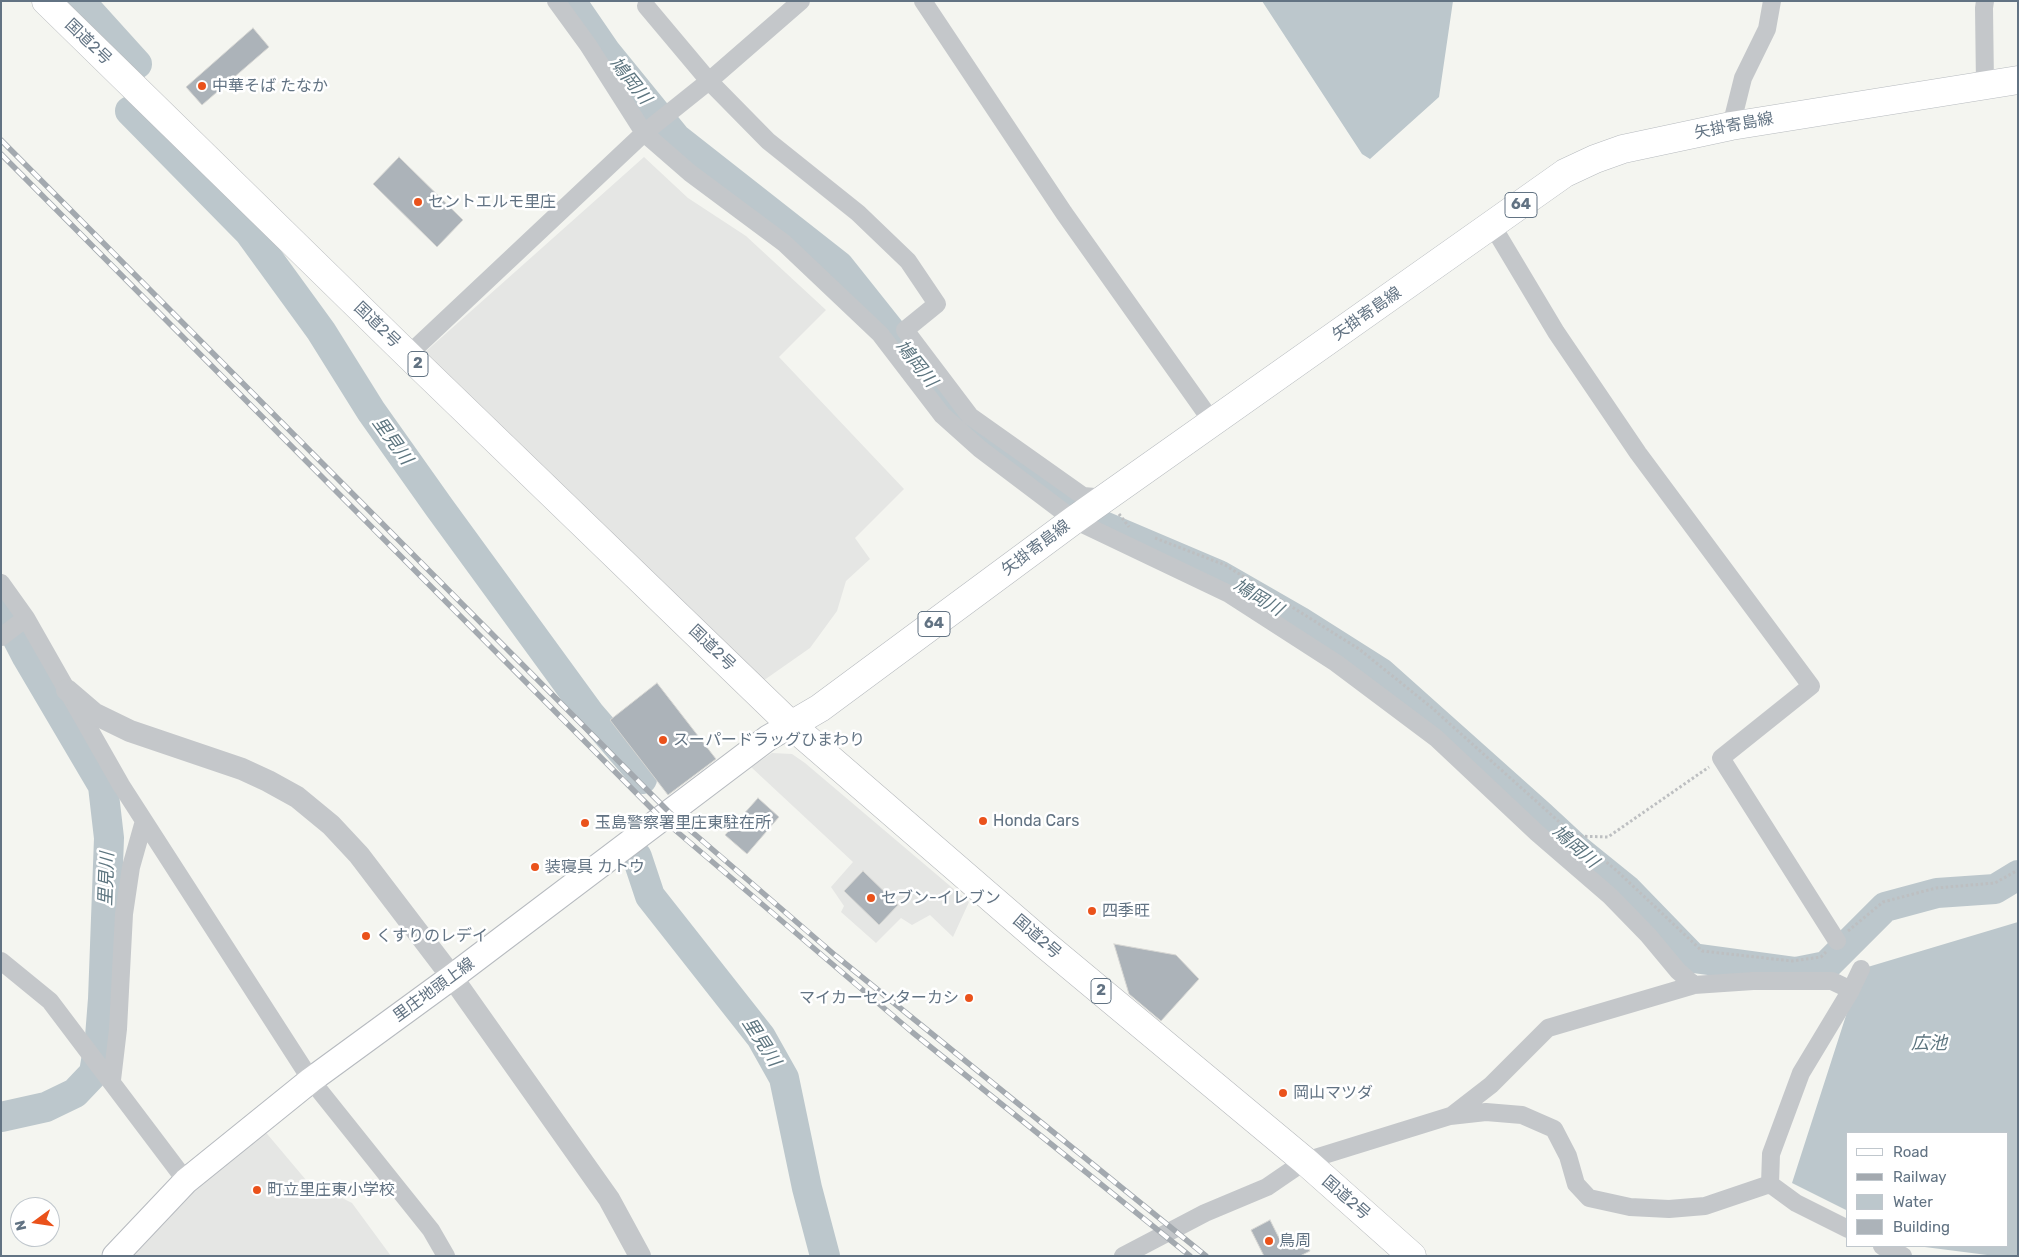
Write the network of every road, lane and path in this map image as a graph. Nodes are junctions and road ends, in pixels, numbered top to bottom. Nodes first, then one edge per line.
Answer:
1 (46, 1) edge
2 (556, 1) edge
3 (801, 1) edge
4 (923, 1) edge
5 (1772, 1) edge
6 (1985, 1) edge
7 (646, 6) dead end
8 (2018, 80) edge
9 (708, 81) junction
10 (1985, 85) junction
11 (1731, 126) junction
12 (644, 133) junction
13 (1492, 225) junction
14 (408, 355) junction
15 (1213, 423) junction
16 (1103, 501) junction
17 (1074, 520) junction
18 (1130, 529) dead end
19 (1148, 536) dead end
20 (1, 583) edge
21 (26, 618) junction
22 (1, 637) edge
23 (67, 690) junction
24 (791, 725) junction
25 (1722, 758) junction
26 (144, 821) junction
27 (1575, 836) junction
28 (2018, 870) edge
29 (1837, 940) junction
30 (1, 961) edge
31 (1861, 969) dead end
32 (452, 977) junction
33 (1694, 985) junction
34 (1851, 990) junction
35 (110, 1078) junction
36 (311, 1080) junction
37 (1450, 1116) junction
38 (1305, 1161) junction
39 (186, 1181) junction
40 (1770, 1184) junction
41 (1846, 1228) edge
42 (1884, 1247) edge
43 (121, 1253) edge
44 (446, 1256) edge
45 (640, 1256) edge
46 (1123, 1256) edge
47 (1412, 1256) edge
48 (1903, 1256) edge

1 - 14 main road, 国道2号 / 2
2 - 12 street
3 - 9 street
4 - 15 street
5 - 11 street
6 - 10 street
7 - 9 street
8 - 10 main road, 矢掛寄島線 / 64
9 - 12 street
9 - 16 street
10 - 11 main road, 矢掛寄島線 / 64
11 - 13 main road, 矢掛寄島線 / 64
12 - 14 street
12 - 17 street
13 - 15 main road, 矢掛寄島線 / 64
13 - 25 street
14 - 24 main road, 国道2号 / 2
15 - 16 main road, 矢掛寄島線 / 64
16 - 17 main road, 矢掛寄島線 / 64
16 - 18 path
17 - 24 main road, 矢掛寄島線 / 64
17 - 33 street
19 - 27 path
20 - 21 street
21 - 22 street
21 - 23 street
23 - 26 street
23 - 32 street
24 - 32 main road, 里庄地頭上線
24 - 38 main road, 国道2号 / 2
25 - 27 path
25 - 29 street
26 - 35 street
26 - 36 street
27 - 29 path
28 - 29 path
30 - 35 street
31 - 34 street
32 - 36 main road, 里庄地頭上線
32 - 45 street
33 - 34 street
33 - 37 street
34 - 40 street
35 - 39 street
36 - 39 main road, 里庄地頭上線
36 - 44 street
37 - 38 street
37 - 40 street
38 - 46 street
38 - 47 main road, 国道2号 / 2
39 - 43 main road, 里庄地頭上線
40 - 41 street
42 - 48 street

